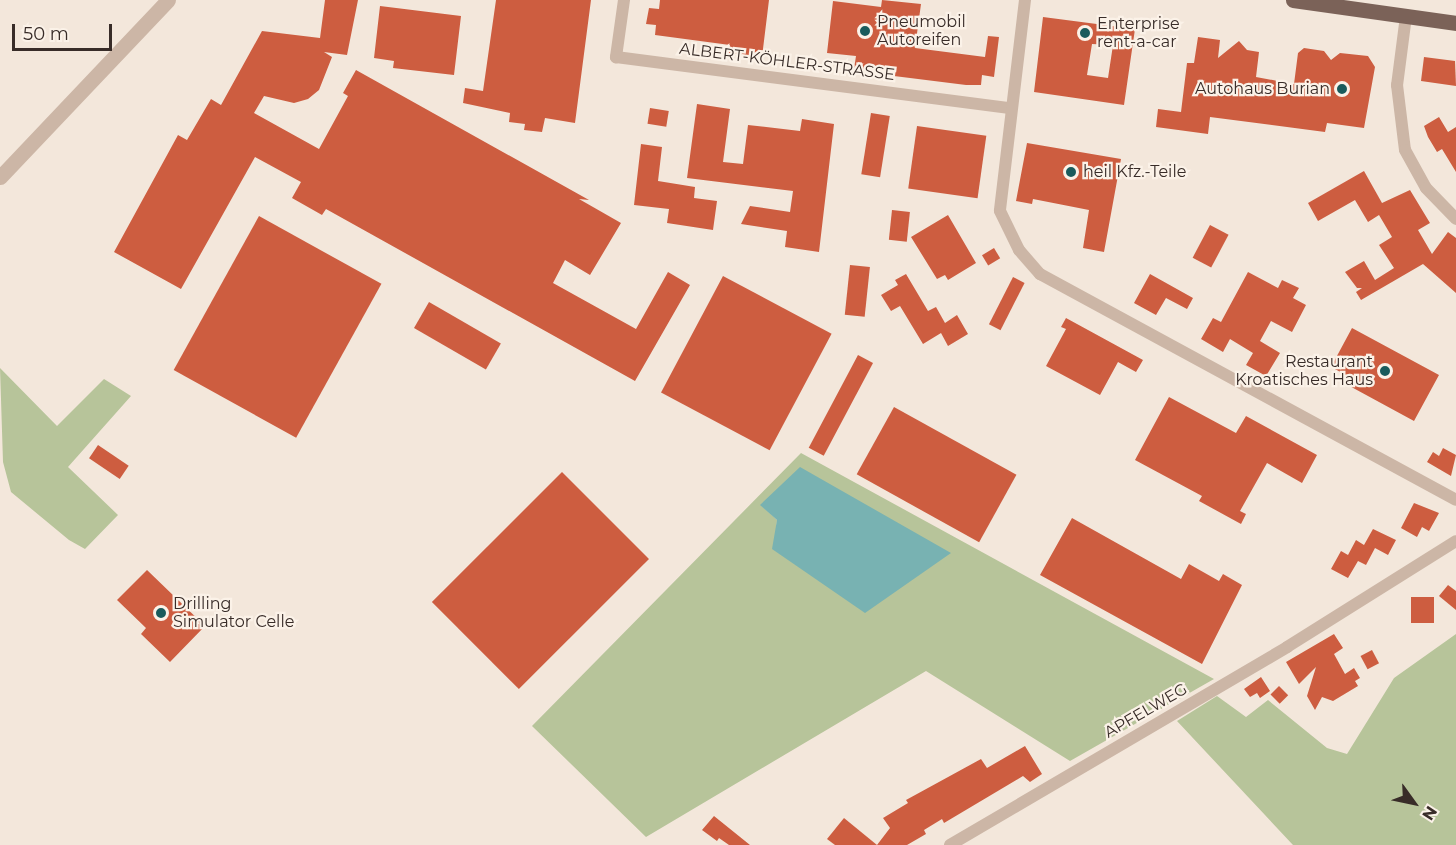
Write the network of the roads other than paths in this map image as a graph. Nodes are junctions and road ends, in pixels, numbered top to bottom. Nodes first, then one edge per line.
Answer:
1 (168, 0) edge
2 (624, 0) edge
3 (1025, 0) edge
4 (1293, 0) edge
5 (1298, 0) edge
6 (1406, 16) junction
7 (1456, 22) edge
8 (1010, 108) junction
9 (0, 177) edge
10 (1456, 219) edge
11 (1456, 500) edge
12 (1456, 541) edge
13 (950, 845) edge

1 - 9 street
2 - 8 street, ALBERT-KÖHLER-STRASSE
3 - 8 street
4 - 5 main road
5 - 6 main road
6 - 7 main road
6 - 10 street
8 - 11 street
12 - 13 street, APFELWEG

